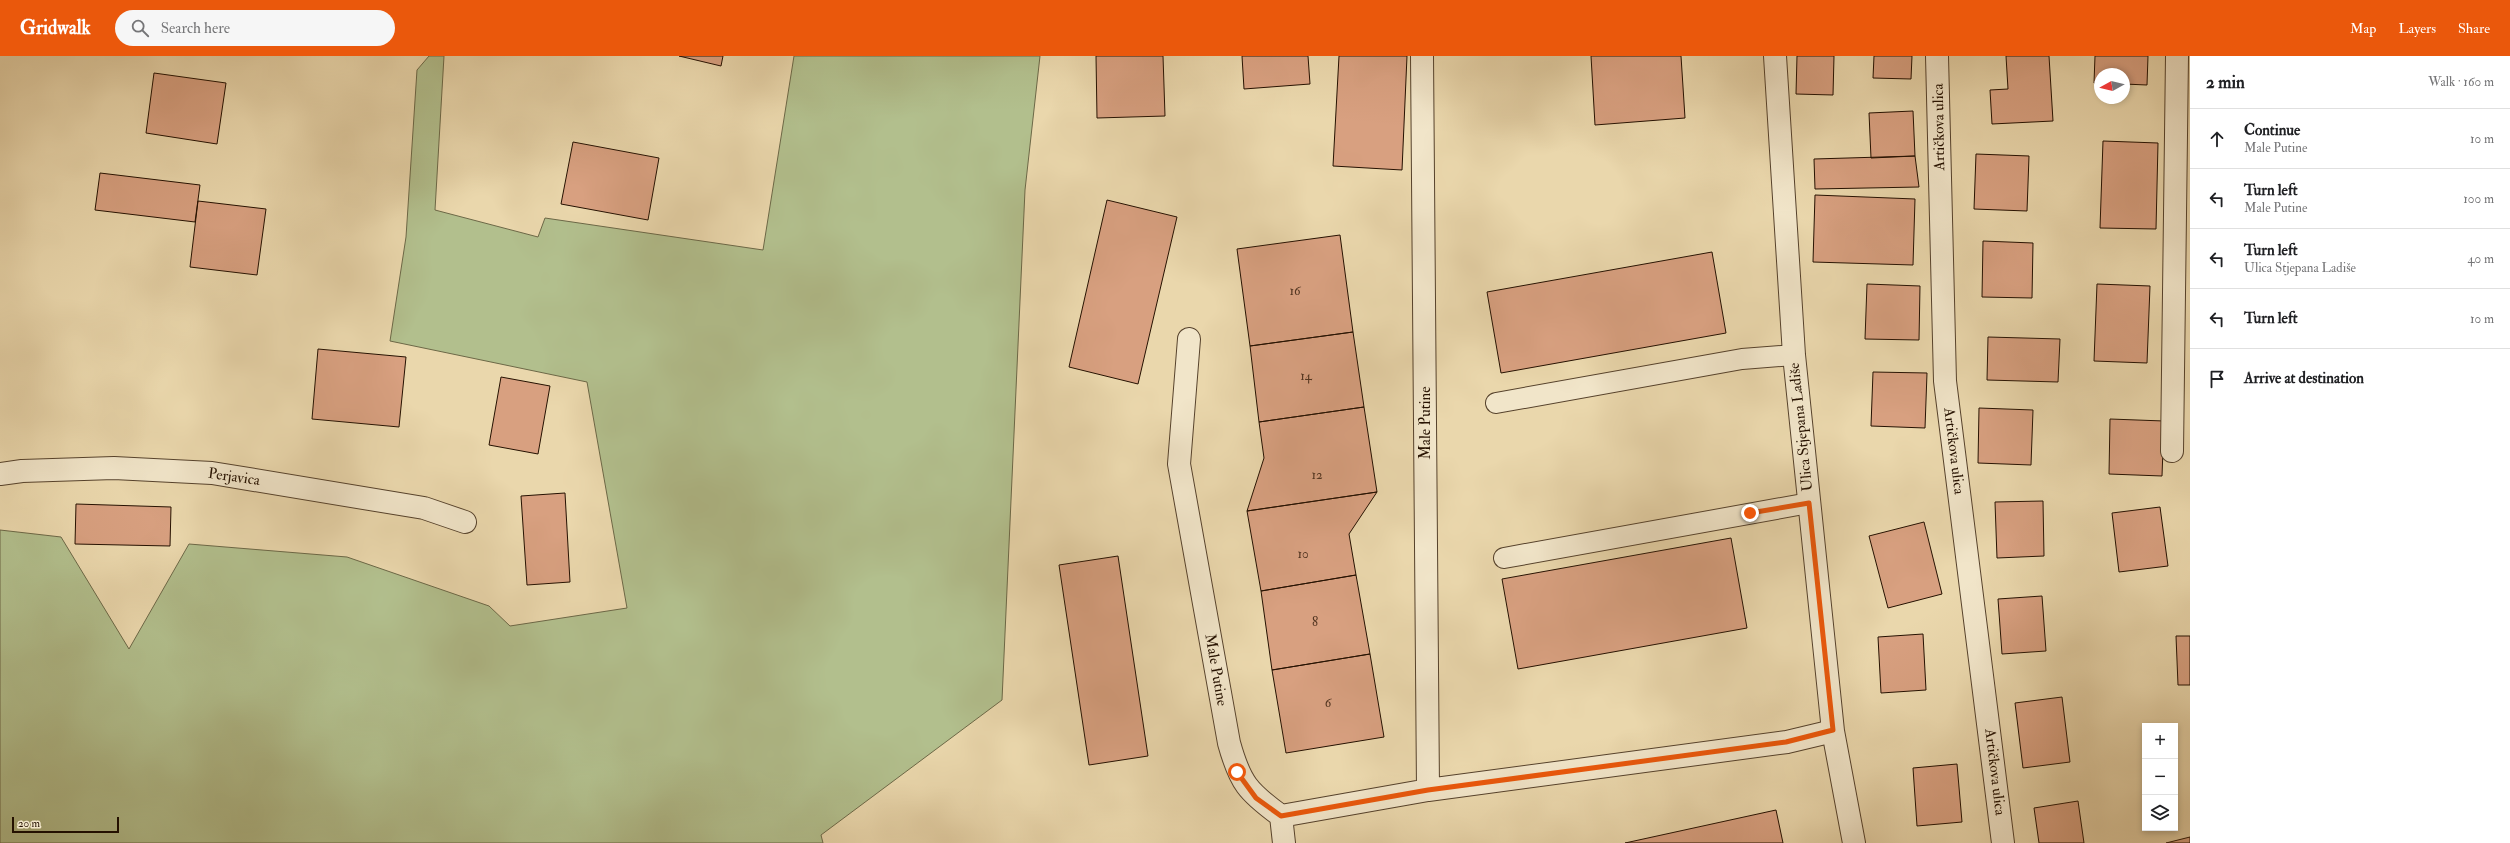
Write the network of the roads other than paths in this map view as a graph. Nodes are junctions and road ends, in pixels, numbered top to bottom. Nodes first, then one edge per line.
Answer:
1 (1422, 56) edge
2 (1775, 56) edge
3 (1937, 56) edge
4 (2178, 56) edge
5 (1189, 339) dead end
6 (1794, 355) junction
7 (1496, 403) dead end
8 (2172, 451) dead end
9 (0, 474) edge
10 (1809, 503) junction
11 (465, 522) dead end
12 (1504, 558) dead end
13 (1833, 730) junction
14 (1428, 790) junction
15 (1281, 816) junction
16 (1284, 843) edge
17 (1854, 843) edge
18 (2003, 843) edge

1 - 14 street, Male Putine
2 - 6 street, Ulica Stjepana Ladiše
3 - 18 street, Artičkova ulica
4 - 8 street
5 - 15 street, Male Putine
6 - 7 lane
6 - 10 street, Ulica Stjepana Ladiše
9 - 11 street, Perjavica
10 - 12 lane
10 - 13 street, Ulica Stjepana Ladiše
13 - 14 street
13 - 17 street, Ulica Stjepana Ladiše
14 - 15 street
15 - 16 street

